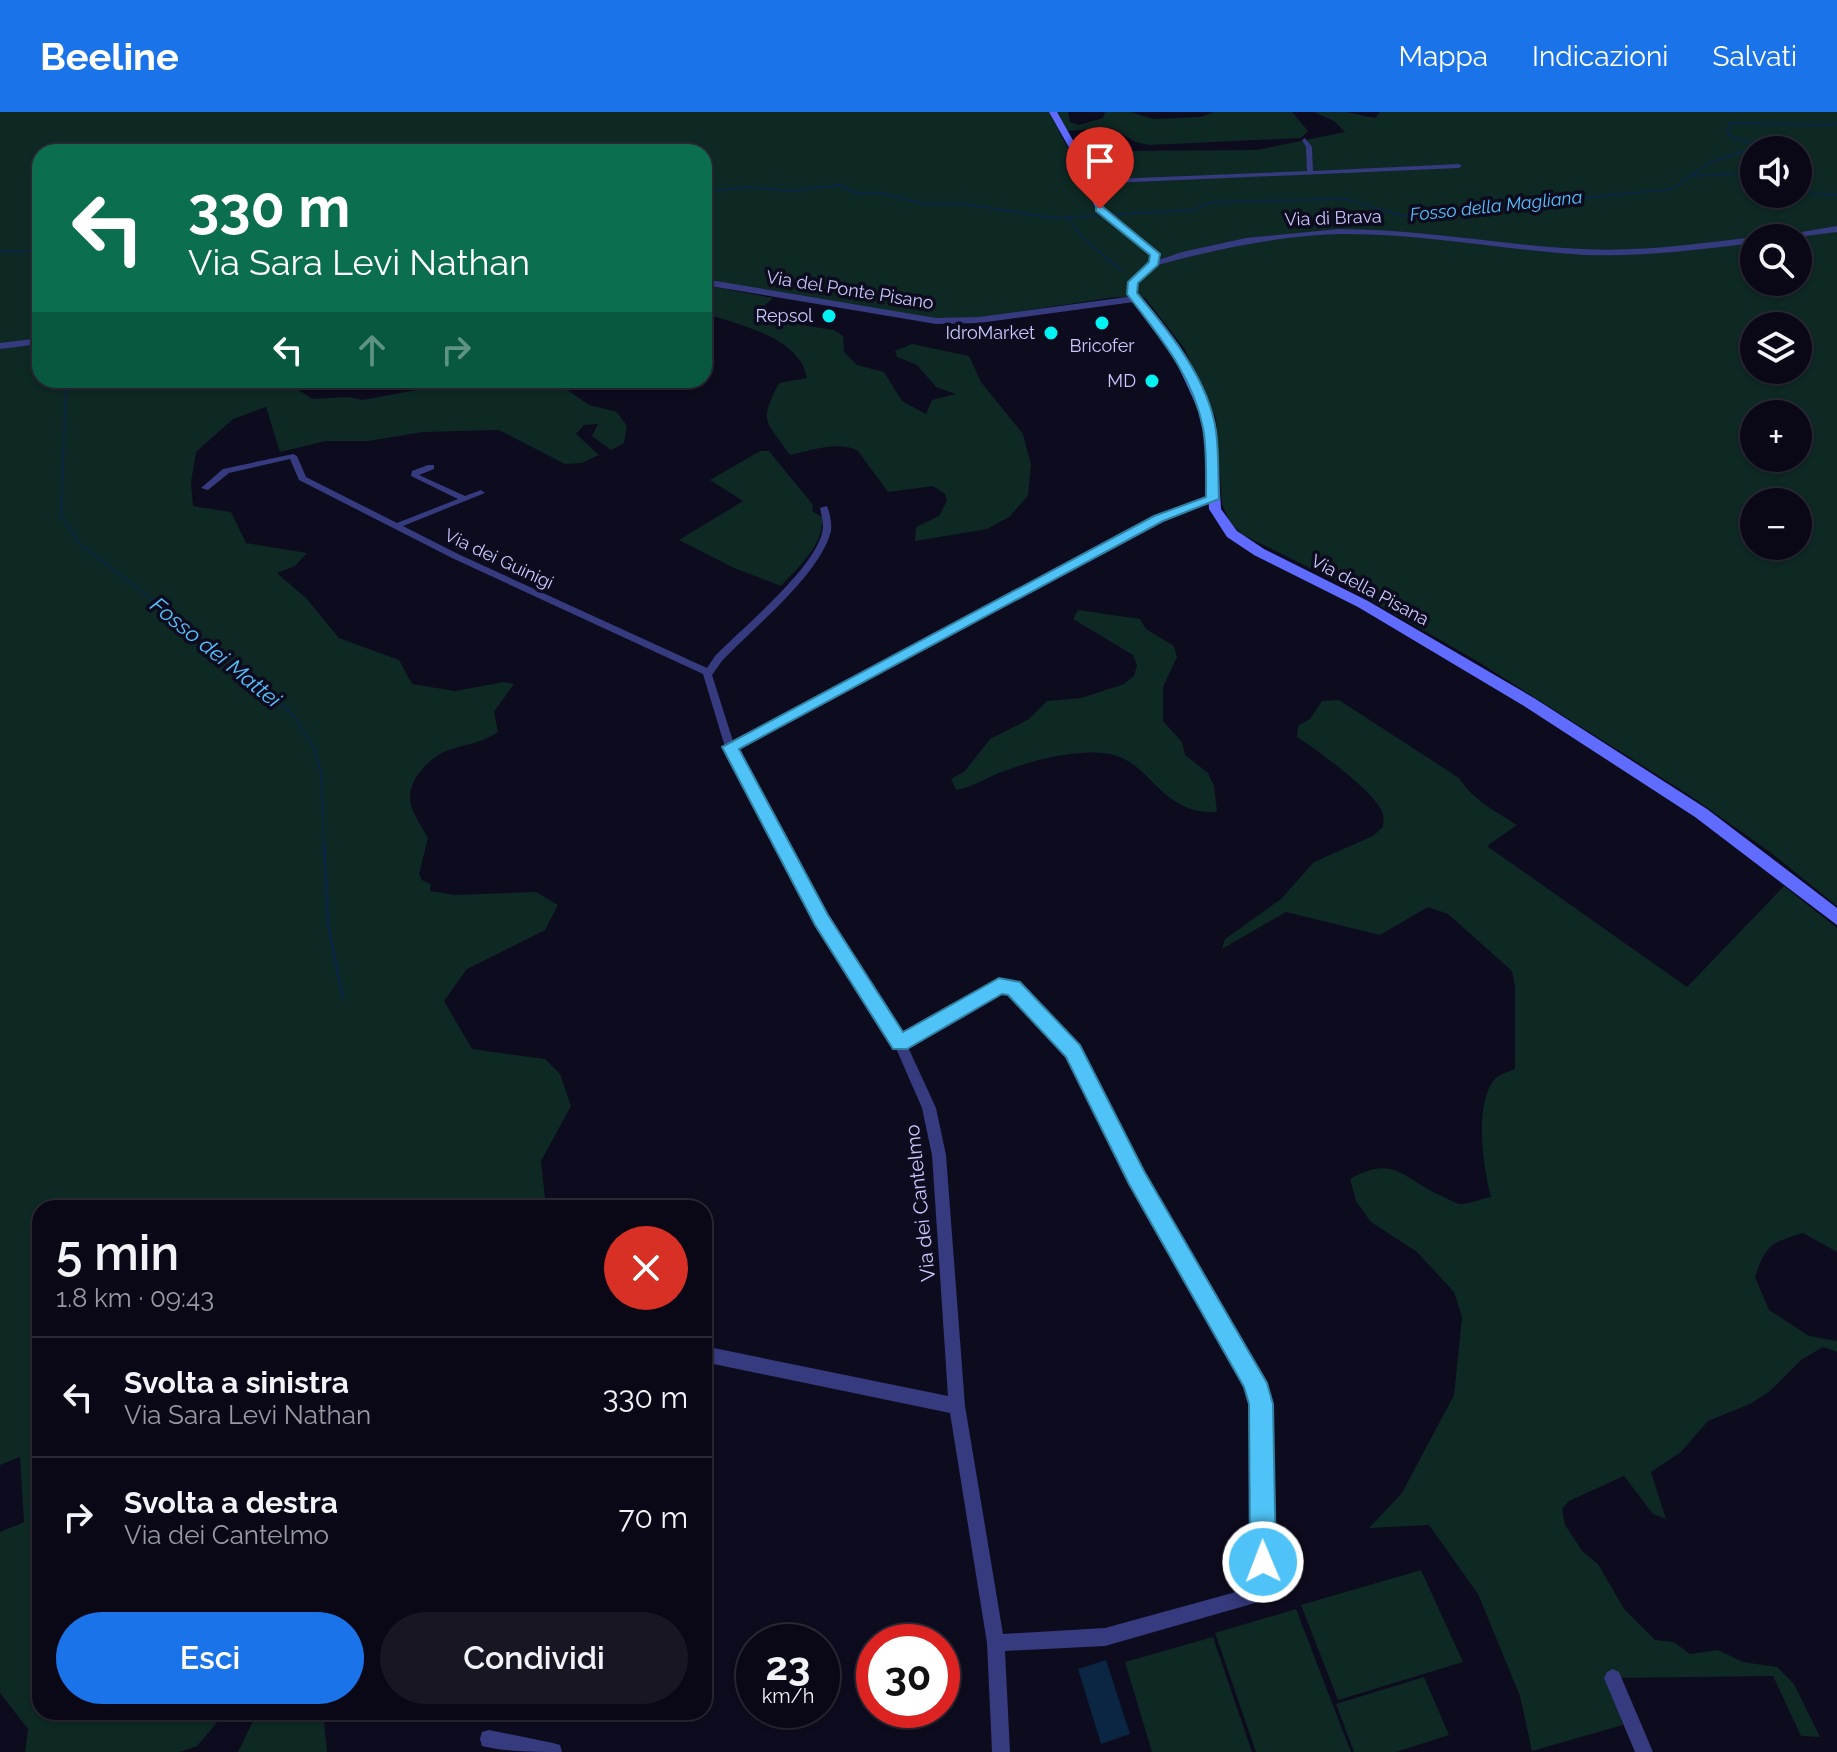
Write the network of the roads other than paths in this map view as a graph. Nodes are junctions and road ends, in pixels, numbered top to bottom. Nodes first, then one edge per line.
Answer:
1 (1053, 112) edge
2 (1305, 140) dead end
3 (1459, 166) dead end
4 (1310, 172) junction
5 (1088, 182) junction
6 (1837, 229) edge
7 (1812, 232) edge
8 (1740, 241) edge
9 (1154, 263) junction
10 (712, 283) edge
11 (1134, 299) junction
12 (32, 342) edge
13 (0, 346) edge
14 (431, 467) dead end
15 (205, 488) dead end
16 (481, 493) dead end
17 (464, 499) junction
18 (1213, 499) junction
19 (824, 508) dead end
20 (396, 526) junction
21 (708, 672) junction
22 (730, 747) junction
23 (1837, 918) edge
24 (900, 1043) junction
25 (712, 1356) edge
26 (957, 1406) junction
27 (996, 1643) junction
28 (1613, 1678) dead end
29 (489, 1739) dead end
30 (553, 1752) edge
31 (1001, 1752) edge
32 (1644, 1752) edge

1 - 5 main road
2 - 4 street
3 - 4 street
4 - 5 street
5 - 9 main road
6 - 7 street
8 - 9 street, Via di Brava
9 - 11 main road
10 - 11 street, Via del Ponte Pisano
11 - 18 main road, Via della Pisana
12 - 13 street
14 - 17 street
15 - 20 street, Via dei Guinigi
16 - 17 street
17 - 20 street
18 - 22 street
18 - 23 main road, Via della Pisana
19 - 21 street
20 - 21 street, Via dei Guinigi
21 - 22 street, Via dei Cantelmo
22 - 24 street, Via dei Cantelmo
24 - 26 street, Via dei Cantelmo
24 - 27 street
25 - 26 street
26 - 27 street, Via dei Cantelmo
27 - 31 street, Via dei Cantelmo
28 - 32 street
29 - 30 street

